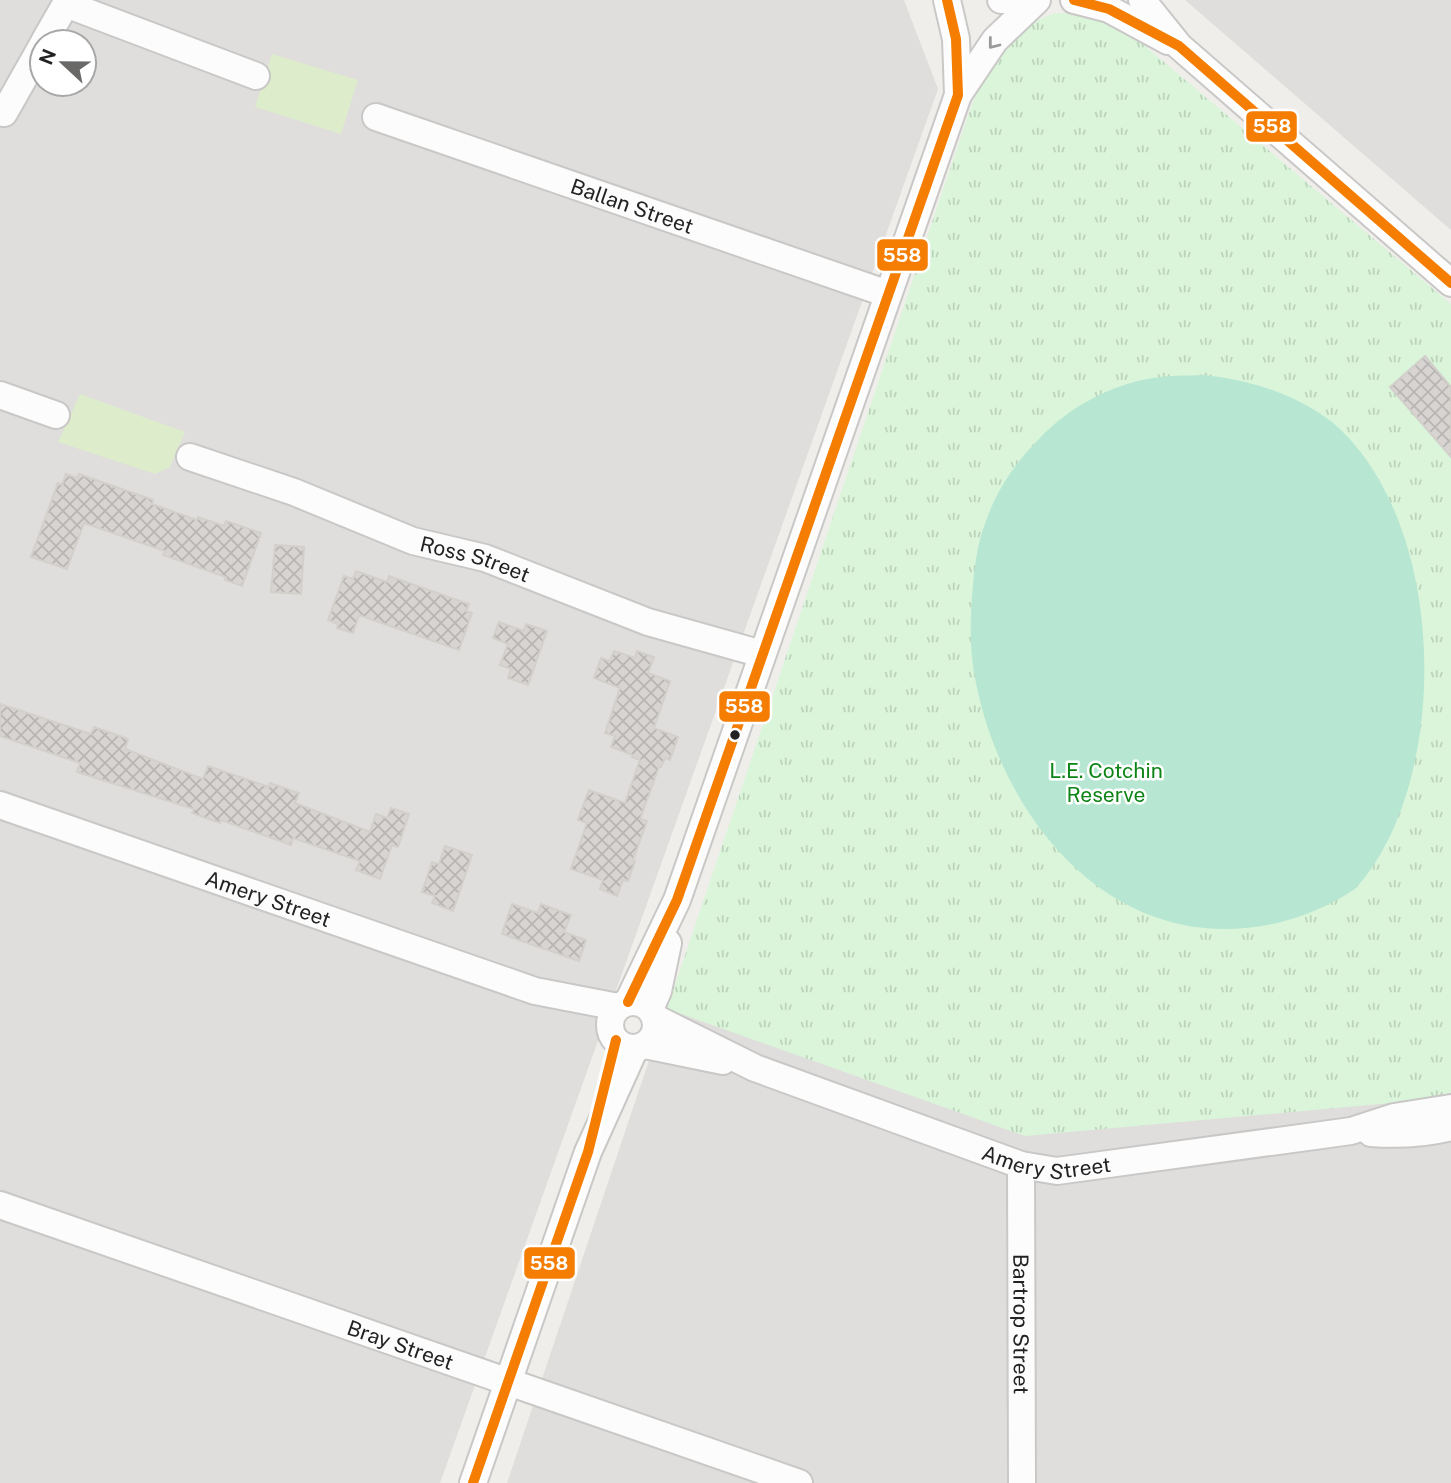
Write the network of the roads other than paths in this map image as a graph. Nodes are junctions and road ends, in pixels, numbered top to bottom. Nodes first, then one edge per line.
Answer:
1 (947, 0) edge
2 (1001, 0) edge
3 (1035, 0) edge
4 (1074, 0) edge
5 (1142, 0) edge
6 (67, 2) edge
7 (52, 28) edge
8 (1179, 47) junction
9 (28, 71) edge
10 (257, 76) dead end
11 (958, 95) junction
12 (4, 113) dead end
13 (376, 117) dead end
14 (1451, 283) edge
15 (888, 294) junction
16 (0, 396) edge
17 (56, 415) dead end
18 (190, 457) dead end
19 (762, 654) junction
20 (0, 805) edge
21 (632, 1025) junction
22 (1451, 1108) edge
23 (1437, 1124) edge
24 (1451, 1153) edge
25 (1021, 1165) junction
26 (0, 1205) edge
27 (508, 1382) junction
28 (473, 1483) edge
29 (799, 1483) edge
30 (1022, 1483) edge

1 - 11 street
2 - 3 street
3 -> 11 street
4 - 8 street
5 - 8 street
6 - 7 street
6 - 10 street
8 - 14 street
9 - 12 street
11 - 15 street
13 - 15 street, Ballan Street
15 - 19 street
16 - 17 street
18 - 19 street, Ross Street
19 - 21 street
20 - 21 street, Amery Street
21 - 25 street, Amery Street
21 - 27 street
22 - 23 street, Amery Street
23 - 24 street
23 - 25 street, Amery Street
25 - 30 street, Bartrop Street
26 - 27 street, Bray Street
27 - 28 street
27 - 29 street, Bray Street

